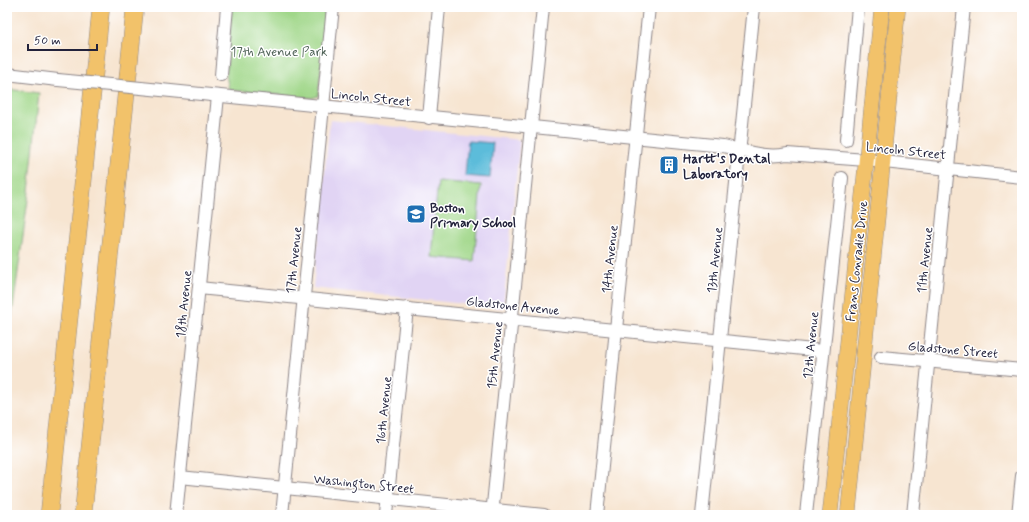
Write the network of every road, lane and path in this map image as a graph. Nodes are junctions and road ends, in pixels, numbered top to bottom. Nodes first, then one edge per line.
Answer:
1 (101, 7) edge
2 (135, 7) edge
3 (227, 7) edge
4 (333, 7) edge
5 (439, 7) edge
6 (543, 7) edge
7 (649, 7) edge
8 (754, 7) edge
9 (858, 7) edge
10 (882, 7) edge
11 (898, 7) edge
12 (964, 7) edge
13 (7, 74) edge
14 (221, 75) dead end
15 (218, 96) junction
16 (324, 106) junction
17 (429, 118) junction
18 (531, 127) junction
19 (635, 138) junction
20 (846, 140) dead end
21 (736, 148) junction
22 (866, 160) junction
23 (884, 162) junction
24 (948, 169) junction
25 (1022, 177) edge
26 (842, 178) dead end
27 (199, 288) junction
28 (304, 298) junction
29 (407, 308) junction
30 (512, 318) junction
31 (616, 330) junction
32 (720, 340) junction
33 (824, 351) junction
34 (881, 357) dead end
35 (928, 360) junction
36 (1022, 370) edge
37 (89, 454) junction
38 (1022, 476) edge
39 (180, 477) junction
40 (285, 489) junction
41 (388, 499) junction
42 (49, 510) edge
43 (492, 512) edge
44 (83, 515) edge
45 (90, 515) edge
46 (176, 515) edge
47 (282, 515) edge
48 (386, 515) edge
49 (544, 515) edge
50 (597, 515) edge
51 (702, 515) edge
52 (806, 515) edge
53 (830, 515) edge
54 (848, 515) edge
55 (913, 515) edge
56 (1018, 515) edge

1 - 42 highway
2 - 37 highway
3 - 14 street
4 - 16 street, 17th Avenue
5 - 17 street
6 - 18 street, 15th Avenue
7 - 19 street, 14th Avenue
8 - 21 street, 13th Avenue
9 - 20 street
10 - 22 main road, Frans Conradie Drive
11 - 23 main road, Frans Conradie Drive
12 - 24 street, 11th Avenue
13 - 15 street, Lincoln Street, bridge
15 - 16 street, Lincoln Street
15 - 27 street, 18th Avenue
16 - 17 street, Lincoln Street
16 - 28 street, 17th Avenue
17 - 18 street, Lincoln Street
18 - 19 street, Lincoln Street
18 - 30 street, 15th Avenue
19 - 21 street, Lincoln Street
19 - 31 street, 14th Avenue
21 - 22 street, Lincoln Street
21 - 32 street, 13th Avenue
22 - 23 street, Lincoln Street
22 - 53 main road, Frans Conradie Drive
23 - 24 street, Lincoln Street
23 - 54 main road, Frans Conradie Drive
24 - 25 street, Lincoln Street
24 - 35 street, 11th Avenue
26 - 33 street, 12th Avenue
27 - 28 street, Gladstone Avenue
27 - 39 street, 18th Avenue
28 - 29 street, Gladstone Avenue
28 - 40 street, 17th Avenue
29 - 30 street, Gladstone Avenue
29 - 41 street, 16th Avenue
30 - 31 street, Gladstone Avenue
30 - 43 street, 15th Avenue
31 - 32 street, Gladstone Avenue
31 - 50 street, 14th Avenue
32 - 33 street, Gladstone Avenue
32 - 51 street, 13th Avenue
33 - 52 street, 12th Avenue
34 - 35 street, Gladstone Street
35 - 36 street, Gladstone Street
35 - 55 street, 11th Avenue
37 - 44 highway
37 - 45 highway
38 - 56 street
39 - 40 street, Washington Street
39 - 46 street, 18th Avenue
40 - 41 street, Washington Street
40 - 47 street, 17th Avenue
41 - 43 street, Washington Street
41 - 48 street, 16th Avenue
43 - 49 street, Washington Street

